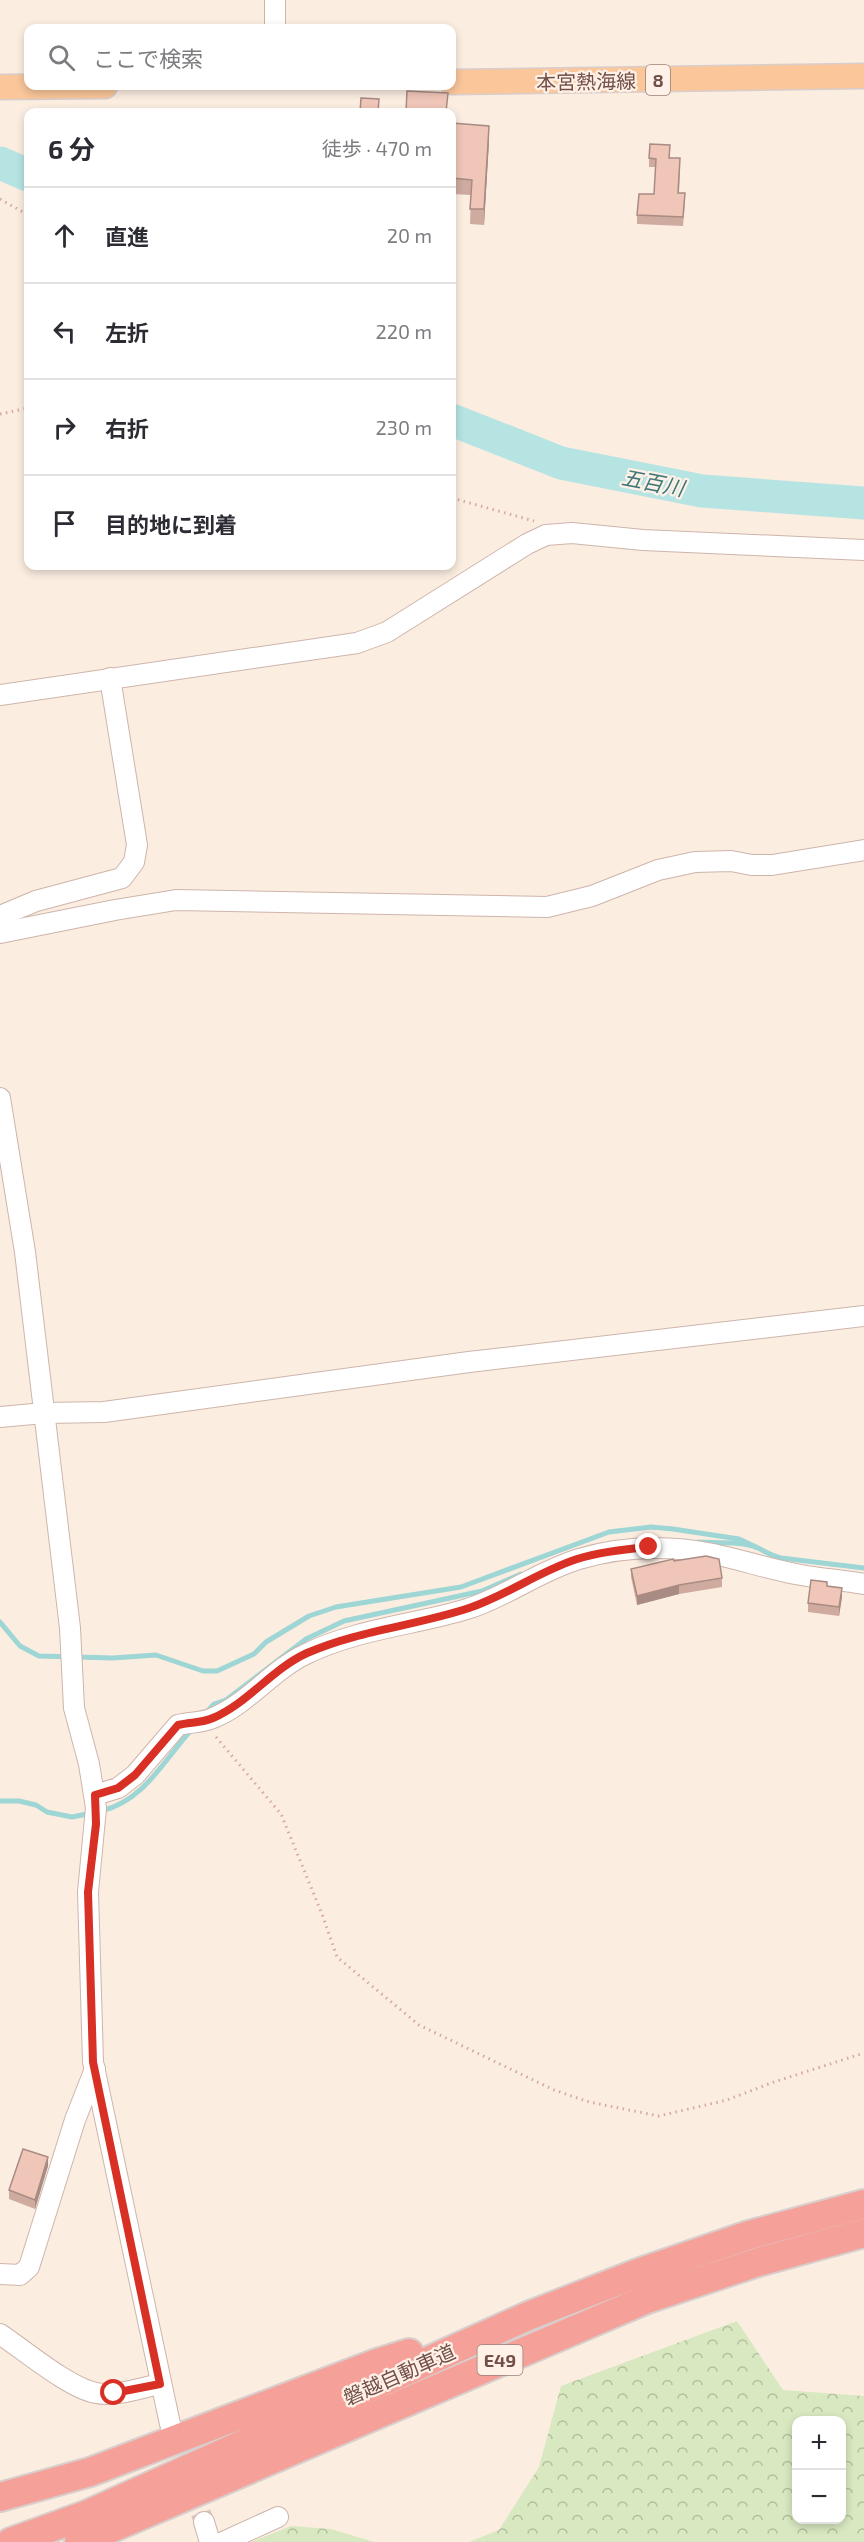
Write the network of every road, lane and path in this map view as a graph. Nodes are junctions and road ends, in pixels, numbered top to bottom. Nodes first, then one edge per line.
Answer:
1 (275, 0) edge
2 (275, 24) edge
3 (864, 76) edge
4 (456, 82) edge
5 (0, 87) edge
6 (24, 87) edge
7 (0, 199) edge
8 (24, 213) edge
9 (24, 409) edge
10 (0, 414) edge
11 (456, 499) edge
12 (552, 534) junction
13 (864, 550) edge
14 (110, 678) junction
15 (0, 695) edge
16 (864, 850) edge
17 (0, 916) edge
18 (0, 933) edge
19 (0, 1098) edge
20 (864, 1316) edge
21 (44, 1413) junction
22 (0, 1417) edge
23 (864, 1584) edge
24 (203, 1722) junction
25 (95, 1795) junction
26 (864, 2053) edge
27 (95, 2069) junction
28 (864, 2204) edge
29 (864, 2233) edge
30 (0, 2274) edge
31 (528, 2316) junction
32 (0, 2334) edge
33 (160, 2384) junction
34 (170, 2424) tunnel mouth
35 (0, 2497) edge
36 (146, 2515) junction
37 (278, 2517) dead end
38 (204, 2522) tunnel mouth
39 (11, 2542) edge
40 (79, 2542) edge
41 (100, 2542) edge
42 (210, 2542) edge
43 (223, 2542) edge

1 - 2 street
3 - 4 main road, 本宮熱海線 / 8
5 - 6 main road
7 - 8 path
9 - 10 path
11 - 12 path
12 - 13 street
12 - 14 street
14 - 15 street
14 - 17 street
16 - 18 street
19 - 21 street
20 - 21 street
21 - 22 street
21 - 25 street
23 - 24 street
24 - 25 street
24 - 26 path
25 - 27 street
27 - 30 street
27 - 33 street
28 - 31 highway, 磐越自動車道 / E49
29 - 36 highway, 磐越自動車道 / E49
31 - 35 highway
31 - 39 highway, 磐越自動車道 / E49
32 - 33 street
33 - 34 street
36 - 40 highway, 磐越自動車道 / E49
36 - 41 highway
37 - 43 street
38 - 42 street

